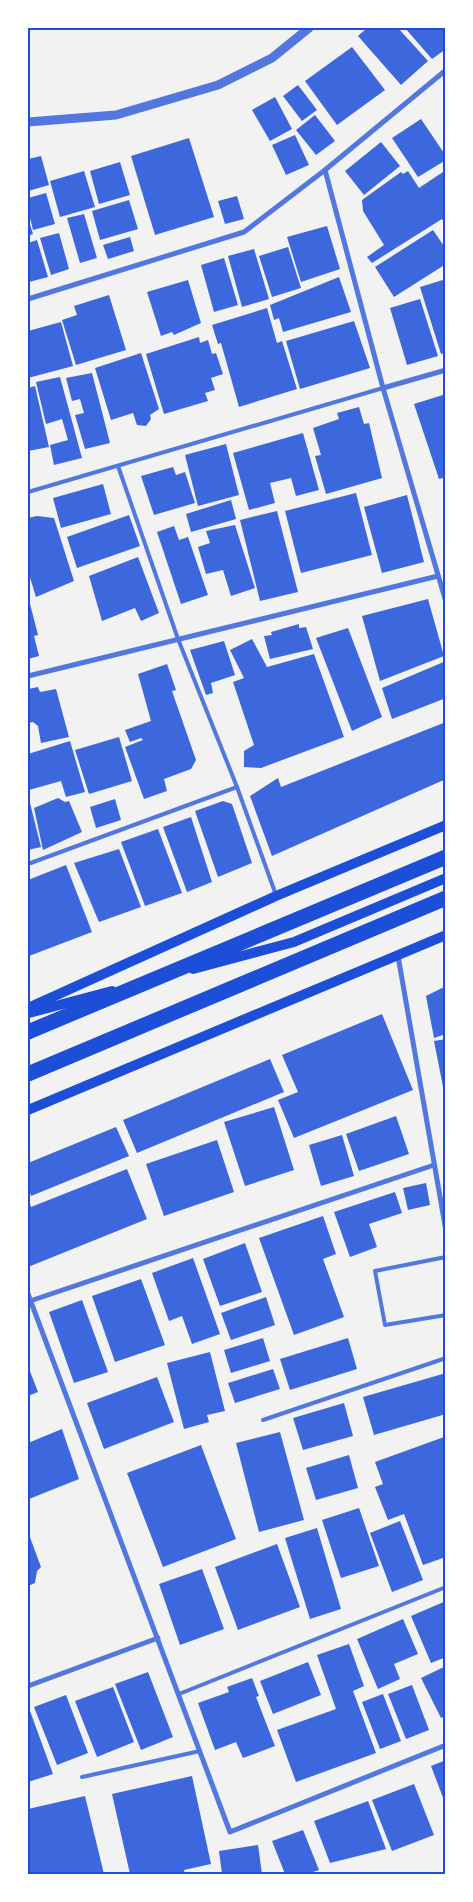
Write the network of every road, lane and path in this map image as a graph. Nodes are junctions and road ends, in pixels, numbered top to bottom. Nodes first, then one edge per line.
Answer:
1 (310, 28) edge
2 (446, 70) edge
3 (28, 122) edge
4 (325, 170) junction
5 (28, 299) edge
6 (446, 370) edge
7 (383, 388) junction
8 (118, 466) junction
9 (28, 492) edge
10 (438, 576) junction
11 (446, 602) edge
12 (178, 639) junction
13 (28, 676) edge
14 (237, 787) junction
15 (446, 825) edge
16 (446, 857) edge
17 (28, 864) edge
18 (446, 878) edge
19 (276, 896) junction
20 (446, 898) edge
21 (446, 935) edge
22 (398, 955) junction
23 (28, 1008) edge
24 (28, 1013) edge
25 (28, 1032) edge
26 (28, 1074) edge
27 (28, 1110) edge
28 (434, 1166) junction
29 (446, 1231) edge
30 (446, 1257) edge
31 (28, 1294) edge
32 (30, 1301) junction
33 (446, 1315) edge
34 (446, 1358) edge
35 (263, 1420) dead end
36 (446, 1587) edge
37 (158, 1638) junction
38 (28, 1686) edge
39 (179, 1694) junction
40 (446, 1745) edge
41 (200, 1751) junction
42 (82, 1777) dead end

1 - 3 street
2 - 4 street
4 - 5 street
4 - 7 street
6 - 7 street
7 - 8 lane
7 - 10 street
8 - 9 lane
8 - 12 lane
10 - 11 street
10 - 12 street
12 - 13 street
12 - 14 lane
14 - 17 lane
14 - 19 lane
15 - 19 main road
16 - 25 highway
18 - 24 main road
19 - 23 main road
20 - 26 highway
21 - 22 main road
22 - 27 main road
22 - 28 street
28 - 29 street
28 - 32 street
30 - 33 lane
31 - 32 street
32 - 37 street
34 - 35 lane
36 - 39 lane
37 - 38 street
37 - 39 street
39 - 41 street
40 - 41 street
41 - 42 lane

